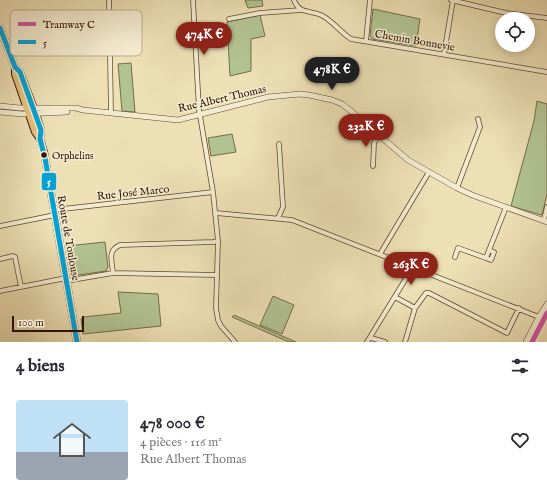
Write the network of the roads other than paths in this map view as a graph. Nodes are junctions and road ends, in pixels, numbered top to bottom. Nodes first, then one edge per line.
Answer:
1 (109, 0) edge
2 (193, 0) edge
3 (294, 0) edge
4 (370, 0) edge
5 (452, 0) edge
6 (109, 10) edge
7 (301, 10) junction
8 (547, 18) edge
9 (229, 19) dead end
10 (0, 28) edge
11 (366, 41) junction
12 (10, 54) edge
13 (444, 54) junction
14 (11, 56) edge
15 (110, 56) edge
16 (547, 72) edge
17 (0, 106) edge
18 (31, 111) junction
19 (0, 112) edge
20 (111, 113) junction
21 (200, 115) junction
22 (478, 119) dead end
23 (378, 136) junction
24 (279, 144) dead end
25 (373, 166) dead end
26 (429, 172) junction
27 (457, 188) junction
28 (213, 192) junction
29 (506, 207) junction
30 (547, 207) edge
31 (55, 213) junction
32 (216, 213) junction
33 (278, 218) junction
34 (545, 221) edge
35 (0, 226) edge
36 (218, 241) junction
37 (380, 254) junction
38 (455, 257) dead end
39 (0, 259) edge
40 (413, 267) junction
41 (113, 273) junction
42 (216, 275) junction
43 (66, 280) junction
44 (21, 287) junction
45 (0, 291) edge
46 (395, 297) junction
47 (547, 304) edge
48 (415, 308) junction
49 (519, 308) junction
50 (539, 317) junction
51 (371, 338) junction
52 (77, 342) edge
53 (234, 342) edge
54 (367, 342) edge
55 (385, 342) edge
56 (406, 342) edge
57 (526, 342) edge

1 - 6 street
2 - 21 street
3 - 7 street
4 - 11 street
5 - 8 street
5 - 13 street
7 - 9 street, Chemin Bonnevie
7 - 11 street, Chemin Bonnevie
10 - 12 main road, Route de Toulouse
11 - 13 street, Chemin Bonnevie
13 - 16 street, Chemin Bonnevie
14 - 18 main road, Route de Toulouse
15 - 20 street
17 - 18 street
18 - 19 street
18 - 20 street, Rue Albert Thomas
18 - 31 main road, Route de Toulouse
20 - 21 street, Rue Albert Thomas
21 - 23 street, Rue Albert Thomas
21 - 28 street
22 - 27 street
23 - 25 street
23 - 26 street, Rue Albert Thomas
24 - 33 street
26 - 27 street, Rue Albert Thomas
26 - 37 street
27 - 29 street, Rue Albert Thomas
28 - 31 street, Rue José Marco
28 - 32 street
29 - 34 street, Rue Albert Thomas
29 - 38 street
30 - 34 street
31 - 35 street, Rue José Marco
31 - 43 main road, Route de Toulouse
32 - 33 street
32 - 36 street
33 - 37 street
36 - 41 street
36 - 42 street
37 - 40 street
39 - 44 street
40 - 46 street
40 - 49 street
41 - 42 street
41 - 43 street
42 - 53 street
43 - 44 street
43 - 52 main road, Route de Toulouse
44 - 45 street
46 - 48 street
46 - 51 street
47 - 50 street
48 - 49 street
48 - 56 street
49 - 50 street
50 - 57 street
51 - 54 street
51 - 55 street

